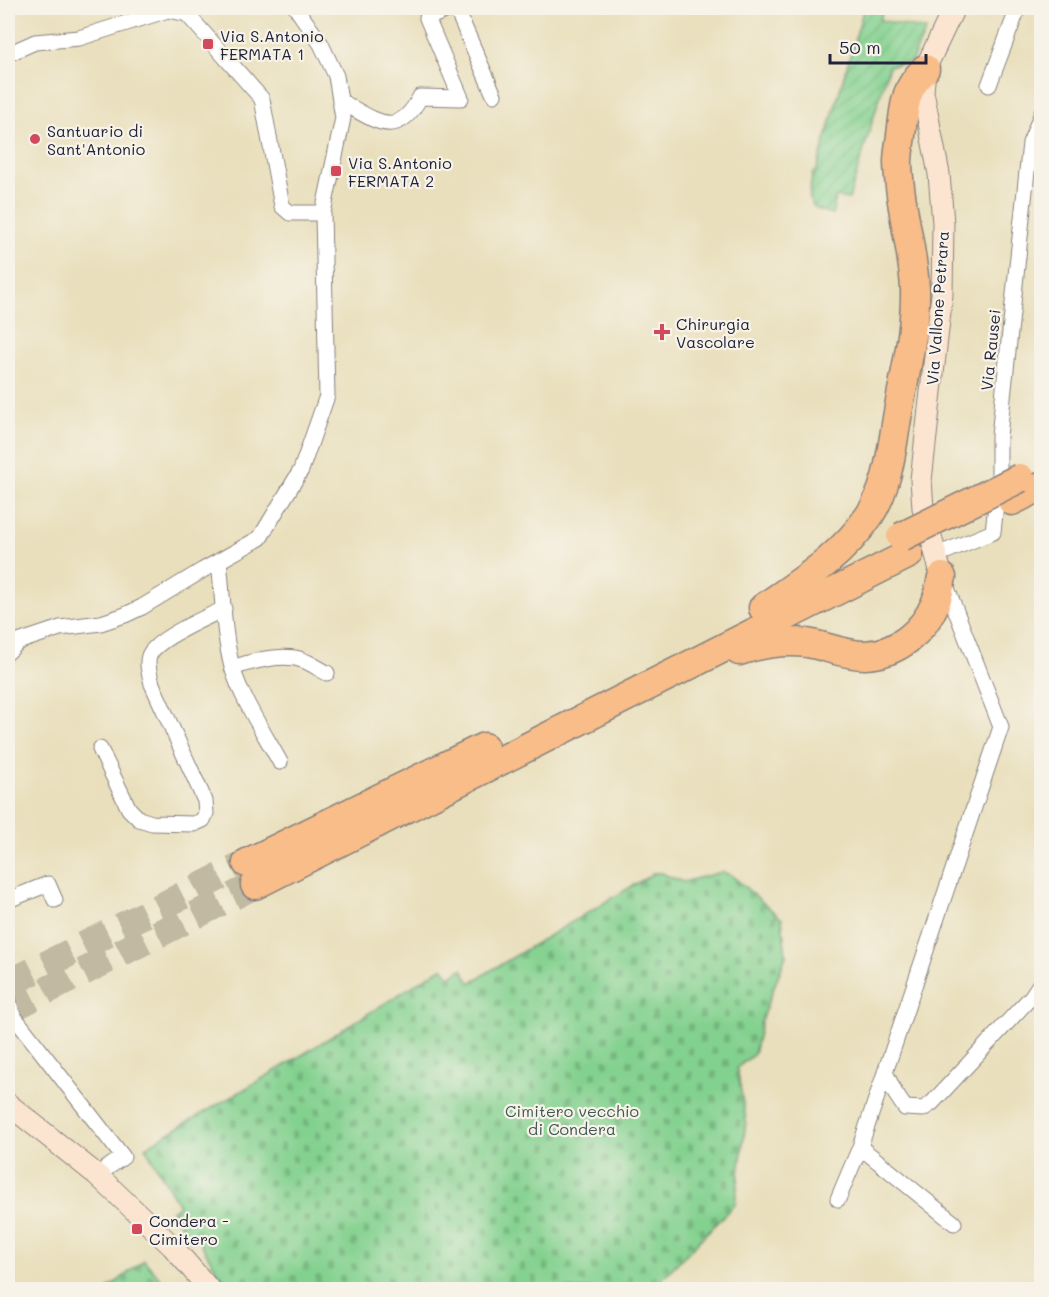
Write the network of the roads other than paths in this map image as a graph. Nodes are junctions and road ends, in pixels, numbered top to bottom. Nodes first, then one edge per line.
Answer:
1 (296, 8) edge
2 (454, 8) edge
3 (954, 8) edge
4 (1018, 8) edge
5 (8, 54) edge
6 (925, 69) junction
7 (989, 85) dead end
8 (494, 95) dead end
9 (340, 101) junction
10 (1041, 113) edge
11 (323, 213) junction
12 (1029, 483) edge
13 (922, 556) junction
14 (219, 561) junction
15 (763, 608) junction
16 (224, 609) junction
17 (8, 652) edge
18 (233, 668) junction
19 (327, 673) dead end
20 (671, 673) junction
21 (100, 749) dead end
22 (280, 762) dead end
23 (8, 900) edge
24 (55, 900) dead end
25 (1041, 981) edge
26 (8, 998) edge
27 (885, 1072) junction
28 (8, 1104) edge
29 (860, 1147) junction
30 (97, 1175) junction
31 (838, 1199) dead end
32 (954, 1223) dead end
33 (210, 1290) edge

1 - 9 street
2 - 8 street
2 - 9 street
3 - 6 street, Via Vallone Petrara
4 - 7 street
5 - 11 street
6 - 13 street, Via Vallone Petrara
6 - 15 highway
9 - 11 street
10 - 13 street, Via Rausei
11 - 14 street
12 - 13 highway
13 - 15 highway
13 - 20 highway
13 - 20 highway
13 - 27 street
14 - 16 street
14 - 17 street
15 - 20 highway
16 - 18 street
16 - 21 street
18 - 19 street
18 - 22 street
23 - 24 street
25 - 27 street
26 - 30 street
27 - 29 street
28 - 30 street
29 - 31 street
29 - 32 street
30 - 33 street

